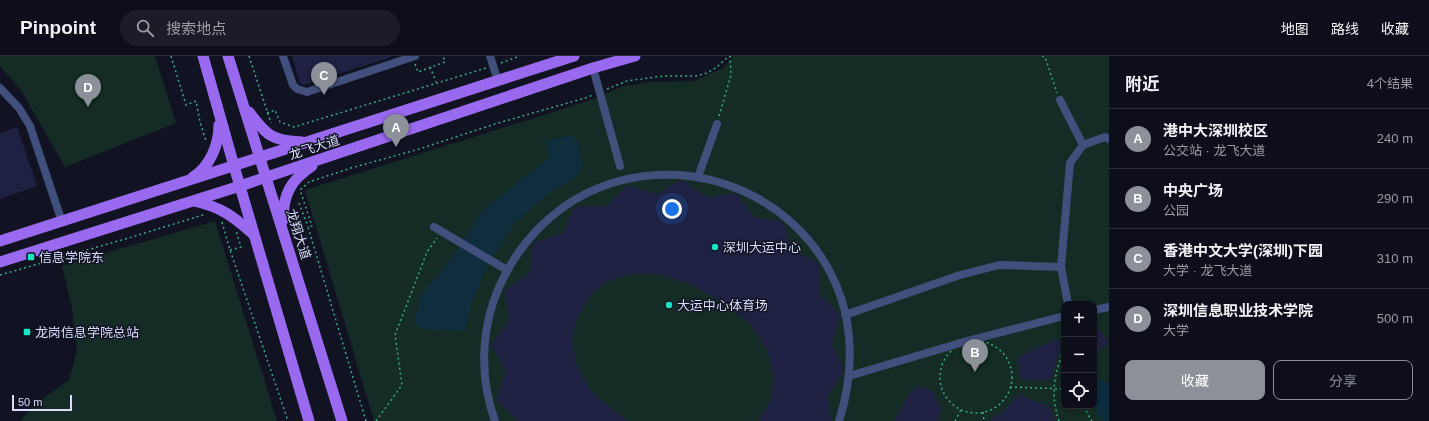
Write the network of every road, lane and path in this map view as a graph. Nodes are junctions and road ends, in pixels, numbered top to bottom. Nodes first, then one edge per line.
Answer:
1 (171, 56) edge
2 (203, 56) edge
3 (228, 56) edge
4 (250, 56) edge
5 (283, 56) edge
6 (414, 56) edge
7 (443, 56) edge
8 (490, 56) edge
9 (520, 56) edge
10 (574, 56) edge
11 (635, 56) edge
12 (730, 56) edge
13 (1042, 56) edge
14 (504, 61) dead end
15 (430, 67) junction
16 (485, 68) dead end
17 (593, 68) junction
18 (498, 81) junction
19 (436, 83) junction
20 (0, 88) edge
21 (600, 92) junction
22 (1060, 100) joint
23 (244, 105) junction
24 (267, 113) junction
25 (219, 116) junction
26 (717, 124) joint
27 (272, 126) dead end
28 (1109, 139) edge
29 (206, 141) dead end
30 (310, 142) junction
31 (1083, 145) junction
32 (260, 158) junction
33 (320, 160) junction
34 (234, 166) junction
35 (620, 166) dead end
36 (266, 177) junction
37 (698, 177) junction
38 (183, 183) junction
39 (240, 186) junction
40 (194, 201) junction
41 (299, 203) dead end
42 (212, 217) dead end
43 (217, 219) dead end
44 (62, 222) junction
45 (308, 227) junction
46 (234, 228) dead end
47 (283, 228) junction
48 (438, 229) joint
49 (254, 235) junction
50 (0, 241) edge
51 (230, 250) junction
52 (0, 262) edge
53 (1061, 267) junction
54 (507, 270) junction
55 (0, 275) edge
56 (1067, 301) edge
57 (1109, 307) edge
58 (1097, 309) edge
59 (846, 316) junction
60 (1061, 317) edge
61 (967, 341) junction
62 (1061, 359) edge
63 (849, 376) junction
64 (1010, 387) junction
65 (1053, 389) junction
66 (1061, 389) edge
67 (1086, 409) edge
68 (961, 410) junction
69 (982, 412) junction
70 (288, 421) edge
71 (309, 421) edge
72 (342, 421) edge
73 (366, 421) edge
74 (376, 421) edge
75 (495, 421) edge
76 (839, 421) edge
77 (955, 421) edge
78 (984, 421) edge
79 (1059, 421) edge
80 (1092, 421) edge

1 - 29 path
2 - 25 main road
3 - 23 main road, 龙翔大道
4 - 24 path
5 - 6 street
6 - 15 path
7 - 15 path
8 - 18 street
9 - 14 path
10 - 18 main road, 龙飞大道
11 - 17 main road, 龙飞大道
12 - 21 path
12 - 26 path
13 - 22 path
15 - 19 path
16 - 19 path
17 - 21 street
17 - 33 main road, 龙飞大道
18 - 30 main road, 龙飞大道
19 - 24 path
20 - 44 street
21 - 35 street
21 - 45 path
22 - 31 street
23 - 30 main road
23 - 32 main road, 龙翔大道
24 - 27 path
25 - 34 main road
25 - 38 main road
26 - 37 street
28 - 31 street
30 - 32 main road, 龙飞大道
31 - 53 street
32 - 34 main road, 龙飞大道
32 - 36 main road, 龙翔大道
33 - 36 main road, 龙飞大道
33 - 47 main road
34 - 38 main road, 龙飞大道
34 - 39 main road
36 - 39 main road, 龙飞大道
36 - 47 main road, 龙翔大道
37 - 54 street
37 - 59 street
38 - 44 main road, 龙飞大道
39 - 40 main road, 龙飞大道
39 - 49 main road
40 - 49 main road
40 - 52 main road, 龙飞大道
41 - 45 path
42 - 55 path
43 - 51 path
44 - 50 main road, 龙飞大道
45 - 73 path
46 - 51 path
47 - 72 main road, 龙翔大道
48 - 54 street
48 - 74 path
49 - 71 main road
51 - 70 path
53 - 56 street
53 - 59 street
54 - 75 street
57 - 58 street
59 - 63 street
60 - 61 street
61 - 63 street
61 - 64 path
61 - 68 path
62 - 65 path
63 - 76 street
64 - 65 path
64 - 69 path
65 - 66 path
65 - 79 path
67 - 80 path
68 - 69 path
68 - 77 path
69 - 78 path

